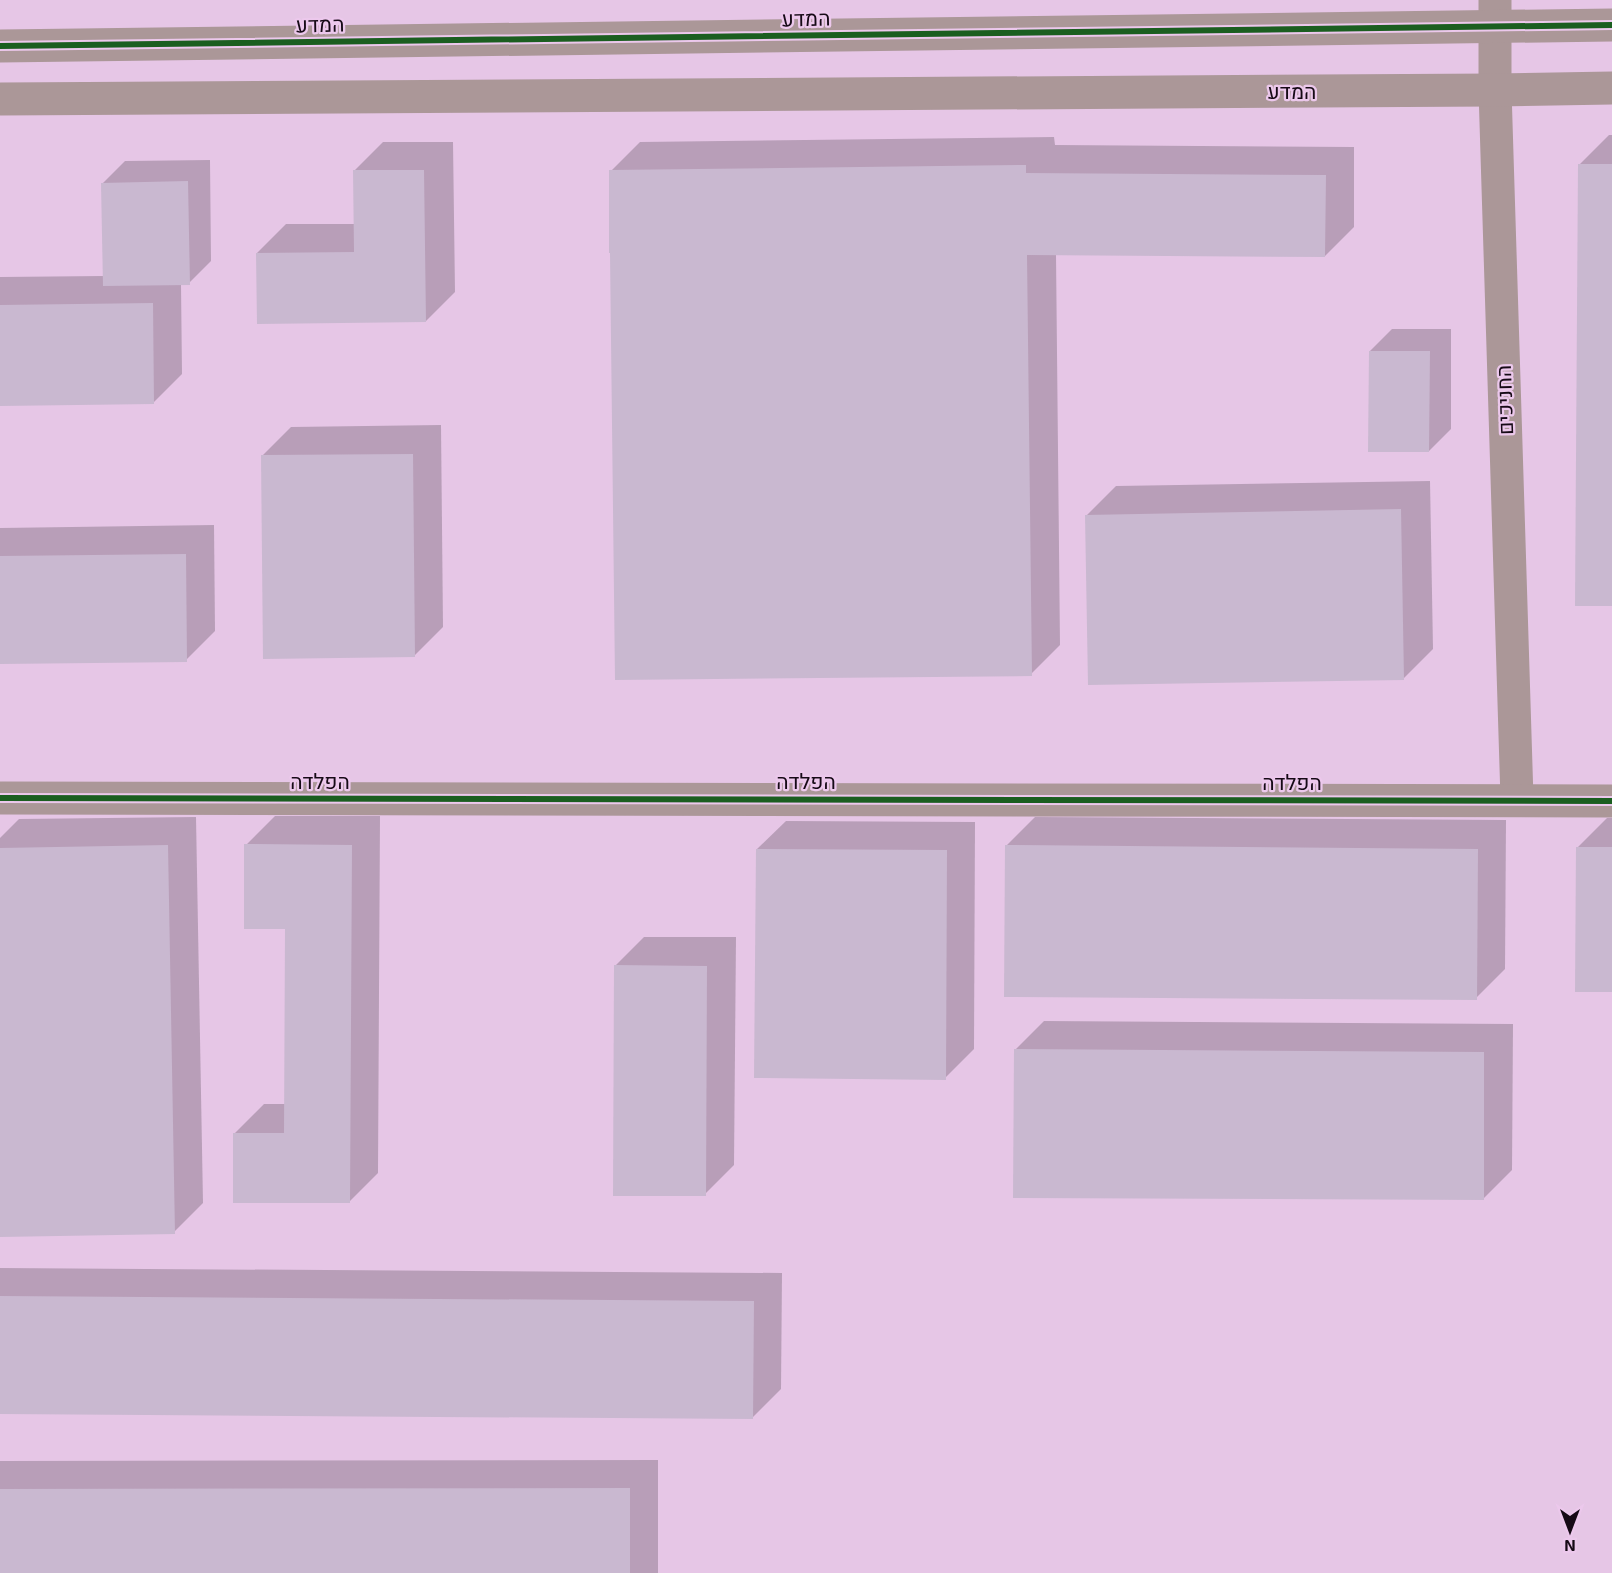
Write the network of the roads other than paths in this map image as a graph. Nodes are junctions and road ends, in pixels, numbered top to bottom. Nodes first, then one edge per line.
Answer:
1 (1495, 14) edge
2 (1612, 25) edge
3 (0, 46) edge
4 (1612, 87) edge
5 (1495, 90) junction
6 (0, 99) edge
7 (0, 798) edge
8 (1517, 799) junction
9 (1612, 801) edge

1 - 2 street, המדע
1 - 3 street, המדע
1 - 5 street, החניכים
4 - 5 street, המדע
5 - 6 street, המדע
5 - 8 street, החניכים
7 - 8 street, הפלדה
8 - 9 street, הפלדה

